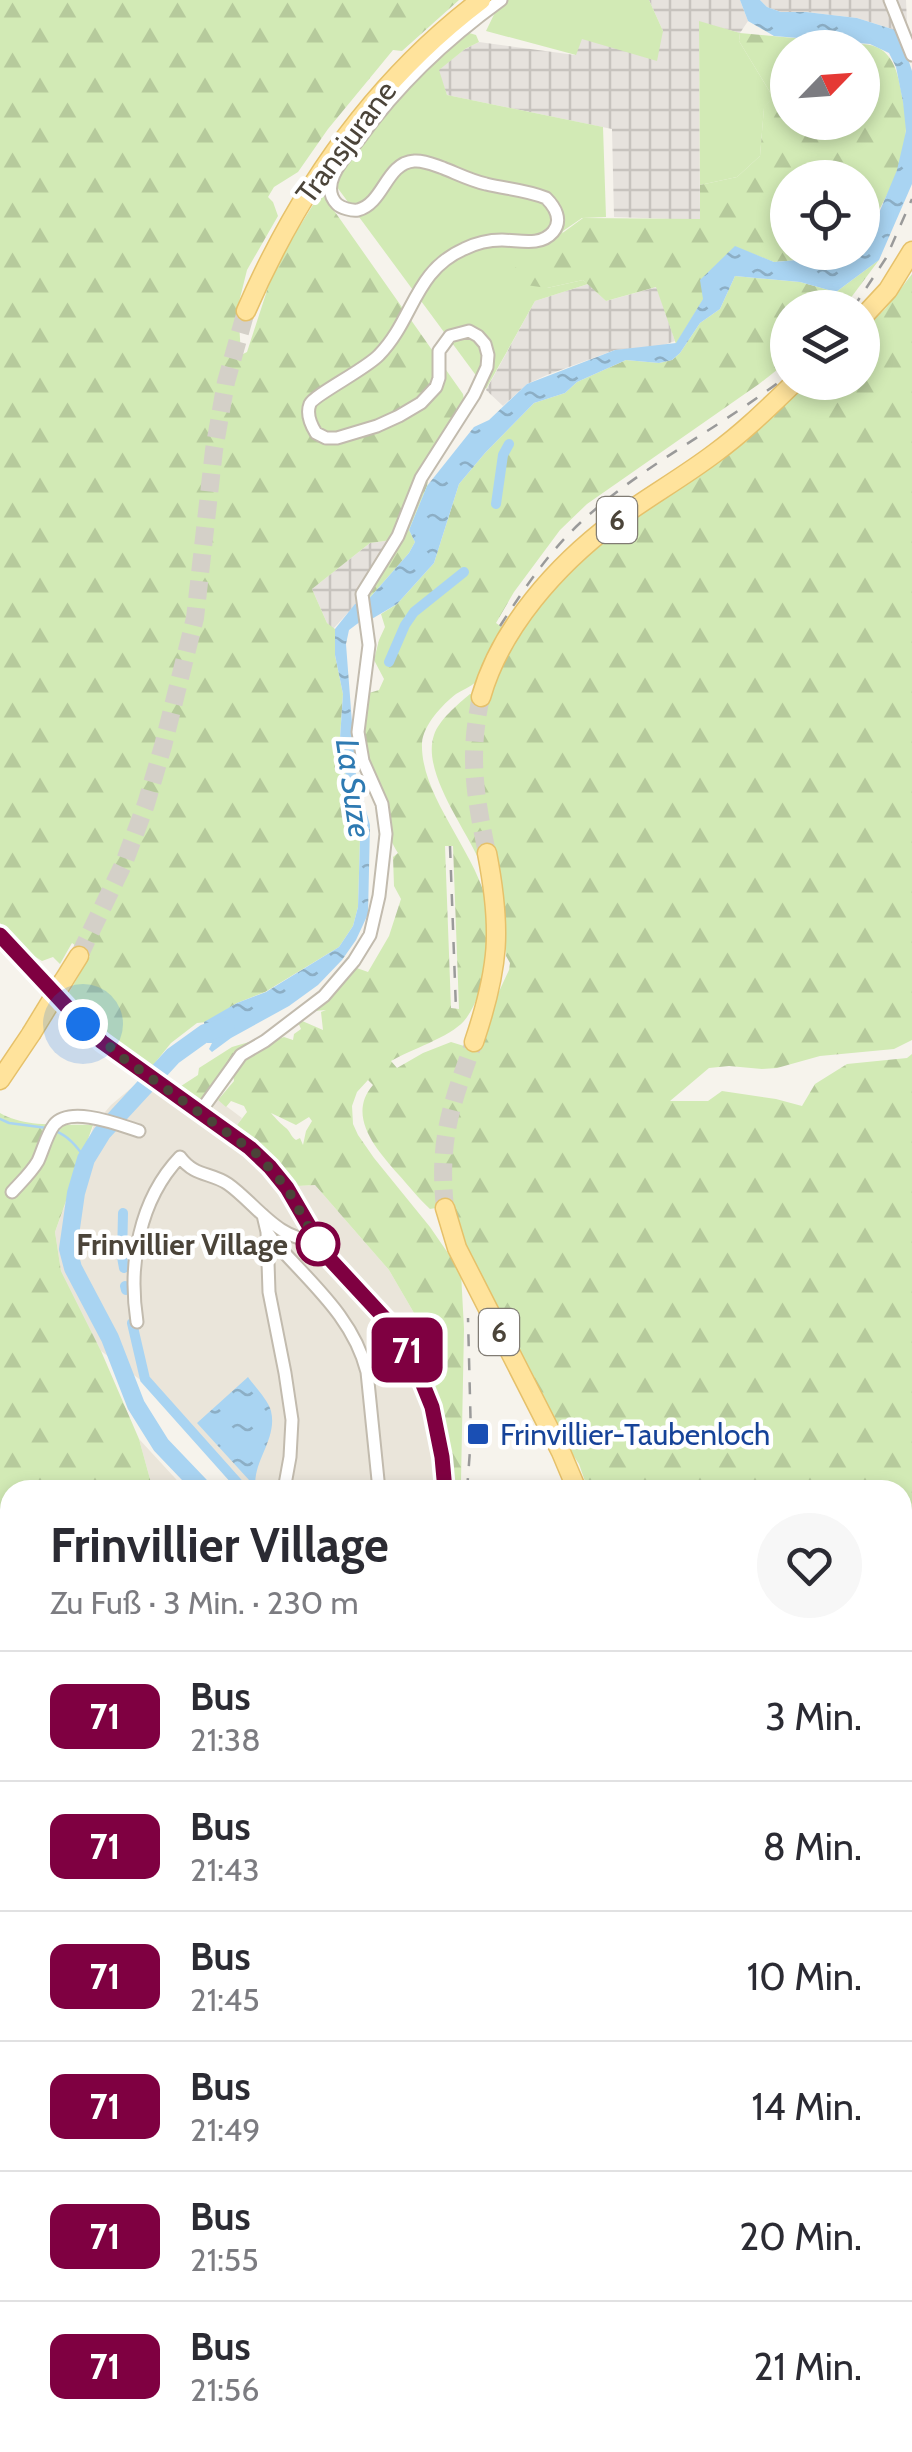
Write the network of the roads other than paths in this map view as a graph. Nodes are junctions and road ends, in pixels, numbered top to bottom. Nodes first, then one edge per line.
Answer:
1 (482, 0) edge
2 (501, 0) edge
3 (890, 0) edge
4 (912, 55) edge
5 (912, 251) edge
6 (880, 299) edge
7 (246, 311) tunnel mouth
8 (776, 400) edge
9 (481, 697) tunnel mouth
10 (487, 853) tunnel mouth
11 (0, 935) edge
12 (77, 958) tunnel mouth
13 (31, 1034) junction
14 (474, 1042) tunnel mouth
15 (0, 1068) edge
16 (0, 1080) edge
17 (197, 1109) junction
18 (140, 1131) dead end
19 (12, 1192) dead end
20 (445, 1208) tunnel mouth
21 (263, 1215) junction
22 (267, 1232) junction
23 (316, 1239) junction
24 (136, 1322) dead end
25 (286, 1480) edge
26 (378, 1480) edge
27 (444, 1480) edge
28 (573, 1480) edge

1 - 7 main road, Transjurane
2 - 17 street
3 - 4 street
5 - 6 main road
8 - 9 main road, 6
10 - 14 main road
11 - 17 main road
12 - 13 main road, bridge
13 - 15 main road
13 - 16 main road
17 - 23 main road
18 - 19 street
20 - 28 main road, 6
21 - 22 street
21 - 23 street
21 - 24 street
22 - 25 street
22 - 26 street
23 - 27 main road

